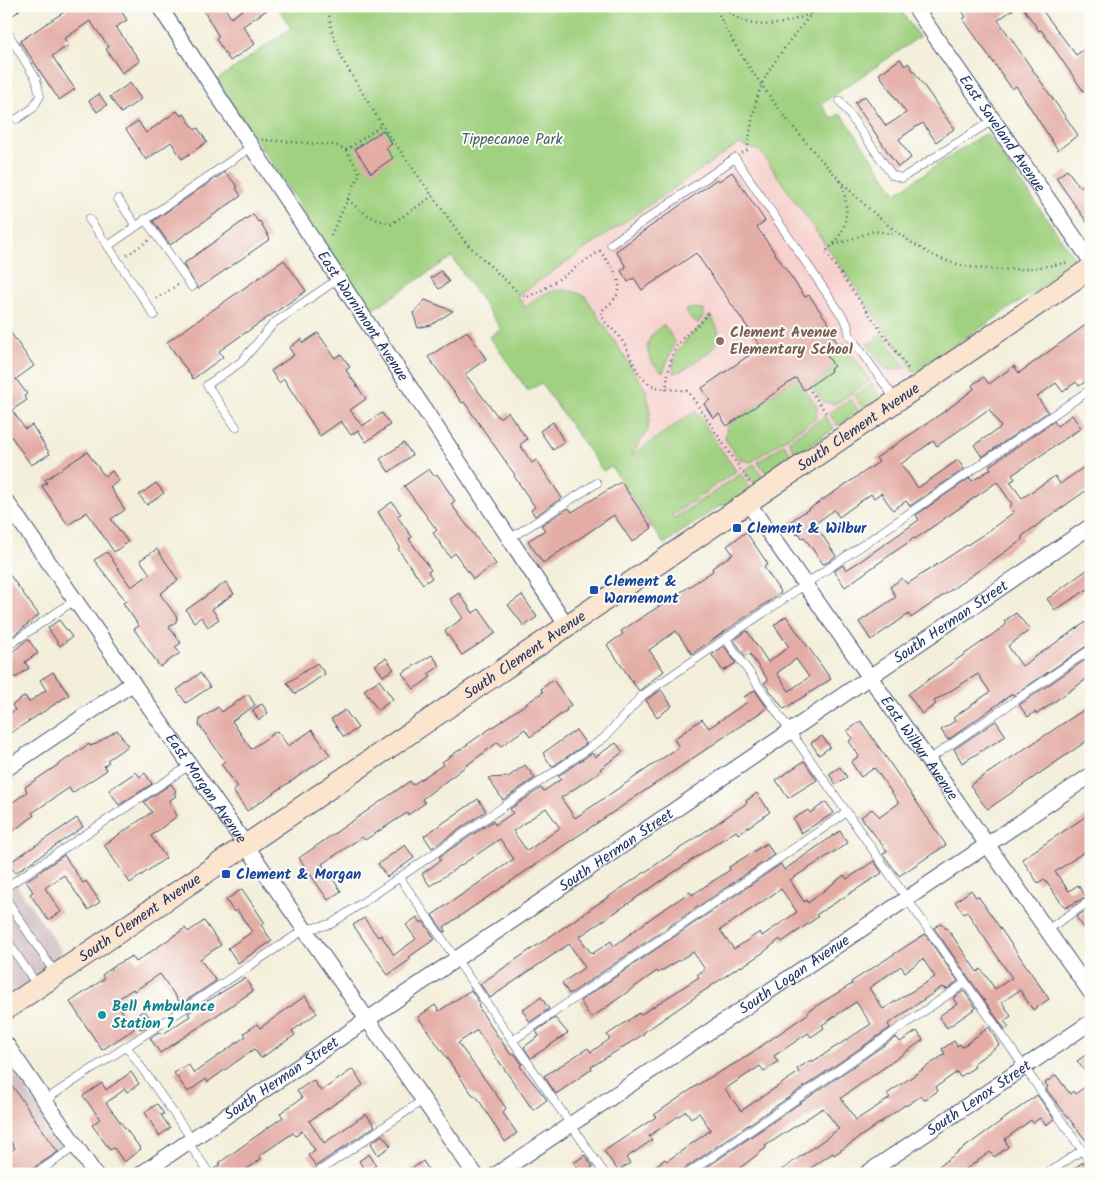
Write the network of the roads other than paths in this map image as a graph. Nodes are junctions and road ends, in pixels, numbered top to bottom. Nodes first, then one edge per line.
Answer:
1 (12, 6) edge
2 (158, 6) edge
3 (914, 6) edge
4 (6, 10) edge
5 (6, 30) edge
6 (840, 101) dead end
7 (17, 119) dead end
8 (993, 120) junction
9 (251, 147) junction
10 (118, 199) dead end
11 (89, 219) dead end
12 (145, 219) junction
13 (136, 226) junction
14 (611, 244) dead end
15 (108, 246) junction
16 (1091, 261) edge
17 (1091, 268) edge
18 (338, 279) junction
19 (192, 287) dead end
20 (154, 315) dead end
21 (1091, 389) edge
22 (897, 402) junction
23 (236, 427) dead end
24 (597, 483) dead end
25 (750, 495) junction
26 (6, 501) edge
27 (11, 520) edge
28 (1091, 526) edge
29 (509, 538) junction
30 (806, 585) junction
31 (75, 600) junction
32 (567, 626) junction
33 (726, 639) junction
34 (6, 647) edge
35 (1091, 649) edge
36 (870, 677) junction
37 (133, 683) junction
38 (790, 731) junction
39 (928, 760) junction
40 (190, 765) junction
41 (6, 769) edge
42 (1091, 775) edge
43 (847, 812) junction
44 (246, 845) junction
45 (988, 845) junction
46 (400, 878) junction
47 (6, 887) edge
48 (6, 899) edge
49 (907, 900) junction
50 (1091, 900) edge
51 (304, 930) junction
52 (1046, 930) junction
53 (6, 939) edge
54 (456, 959) junction
55 (56, 974) junction
56 (965, 983) junction
57 (38, 987) junction
58 (1091, 993) edge
59 (6, 1009) edge
60 (366, 1019) junction
61 (1091, 1022) edge
62 (512, 1041) junction
63 (6, 1044) edge
64 (126, 1047) junction
65 (1024, 1069) junction
66 (45, 1100) junction
67 (423, 1100) junction
68 (570, 1125) junction
69 (189, 1140) junction
70 (76, 1146) junction
71 (1082, 1150) junction
72 (1091, 1162) edge
73 (36, 1174) edge
74 (95, 1174) edge
75 (141, 1174) edge
76 (210, 1174) edge
77 (316, 1174) edge
78 (475, 1174) edge
79 (497, 1174) edge
80 (605, 1174) edge
81 (686, 1174) edge
82 (866, 1174) edge
83 (1047, 1174) edge

1 - 4 street
2 - 9 street, East Warnimont Avenue
3 - 8 street, East Saveland Avenue
5 - 7 lane
6 - 8 lane
8 - 16 street, East Saveland Avenue
9 - 12 lane
9 - 18 street, East Warnimont Avenue
10 - 13 lane
11 - 15 lane
12 - 13 lane
12 - 19 lane
13 - 15 lane
14 - 22 lane
15 - 20 lane
17 - 22 street, South Clement Avenue
18 - 23 lane
18 - 29 street, East Warnimont Avenue
21 - 30 lane
22 - 25 street, South Clement Avenue
24 - 29 lane
25 - 30 street, East Wilbur Avenue
25 - 32 street, South Clement Avenue
26 - 27 street, East Morgan Avenue
27 - 31 street, East Morgan Avenue
28 - 36 street, South Herman Street
29 - 32 street, East Warnimont Avenue
30 - 33 lane
30 - 36 street, East Wilbur Avenue
31 - 34 lane
31 - 37 street, East Morgan Avenue
32 - 44 street, South Clement Avenue
33 - 38 lane
33 - 46 lane
35 - 39 lane
36 - 38 street, South Herman Street
36 - 39 street, East Wilbur Avenue
37 - 40 street, East Morgan Avenue
37 - 41 street
38 - 43 lane
38 - 54 street, South Herman Street
39 - 45 street, East Wilbur Avenue
40 - 44 street, East Morgan Avenue
40 - 47 lane
42 - 45 street, South Logan Avenue
43 - 49 lane
43 - 62 lane
44 - 51 street, East Morgan Avenue
44 - 55 street, South Clement Avenue
45 - 49 street, South Logan Avenue
45 - 52 street, East Wilbur Avenue
46 - 51 lane
46 - 54 lane
48 - 55 lane
49 - 56 lane
49 - 68 street, South Logan Avenue
50 - 52 lane
51 - 60 street, East Morgan Avenue
51 - 64 lane
52 - 58 street, East Wilbur Avenue
53 - 57 lane
54 - 60 street, South Herman Street
54 - 62 lane
55 - 57 street, South Clement Avenue
56 - 65 lane
56 - 81 lane
57 - 59 street, South Clement Avenue
60 - 67 street, East Morgan Avenue
60 - 69 street, South Herman Street
61 - 65 street, South Lenox Street
62 - 68 lane
63 - 66 street
64 - 66 lane
64 - 69 lane
65 - 71 lane
65 - 82 street, South Lenox Street
66 - 70 street
67 - 77 lane
67 - 78 street, East Morgan Avenue
68 - 79 street, South Logan Avenue
68 - 80 lane
69 - 75 street, South Herman Street
69 - 76 lane
70 - 73 lane
70 - 74 street
71 - 72 lane
71 - 83 lane

